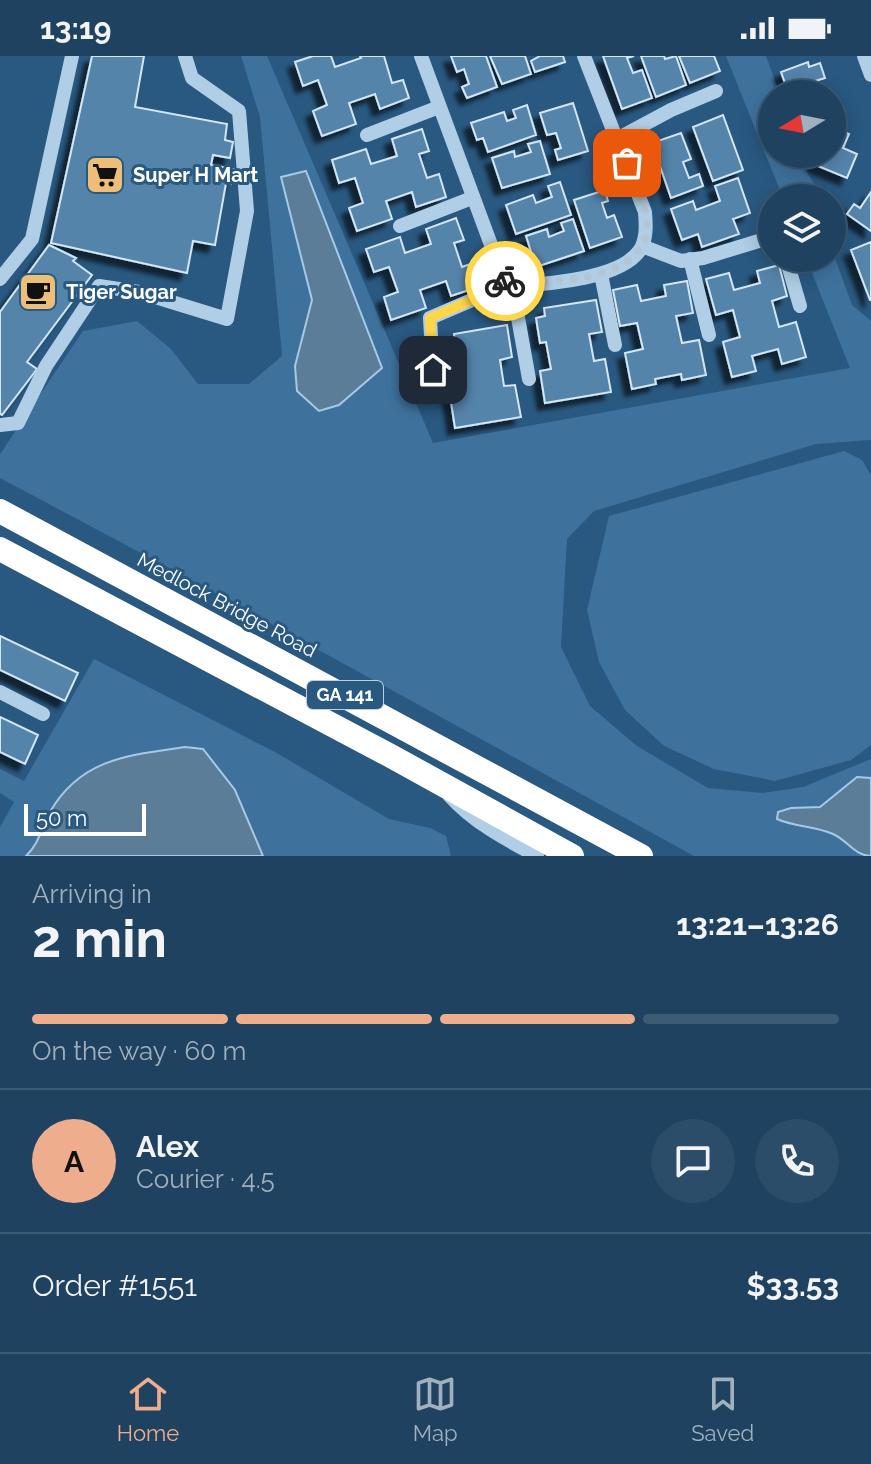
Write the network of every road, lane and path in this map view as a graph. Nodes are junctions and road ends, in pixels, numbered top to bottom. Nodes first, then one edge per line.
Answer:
1 (72, 56) edge
2 (185, 56) edge
3 (421, 56) edge
4 (584, 56) edge
5 (864, 56) edge
6 (871, 75) edge
7 (716, 91) dead end
8 (439, 107) junction
9 (367, 135) dead end
10 (617, 139) junction
11 (472, 198) junction
12 (400, 226) dead end
13 (758, 241) edge
14 (642, 246) junction
15 (690, 259) junction
16 (790, 272) edge
17 (601, 274) junction
18 (0, 279) edge
19 (514, 281) junction
20 (800, 306) dead end
21 (709, 335) dead end
22 (615, 345) dead end
23 (433, 370) dead end
24 (529, 379) dead end
25 (0, 425) edge
26 (0, 511) edge
27 (0, 549) edge
28 (0, 692) edge
29 (43, 714) dead end
30 (436, 781) junction
31 (537, 856) edge
32 (572, 856) edge
33 (641, 856) edge

1 - 18 street
2 - 25 street
3 - 8 street
4 - 10 street
5 - 6 street
7 - 10 street
8 - 9 street
8 - 11 street
10 - 14 street
11 - 12 street
11 - 19 street
13 - 15 street
14 - 15 street
14 - 17 street
15 - 21 street
16 - 20 street
17 - 19 street
17 - 22 street
19 - 23 street
19 - 24 street
26 - 33 highway, Medlock Bridge Road / GA 141
27 - 30 highway, GA 141
28 - 29 street
30 - 31 street
30 - 32 highway, GA 141

